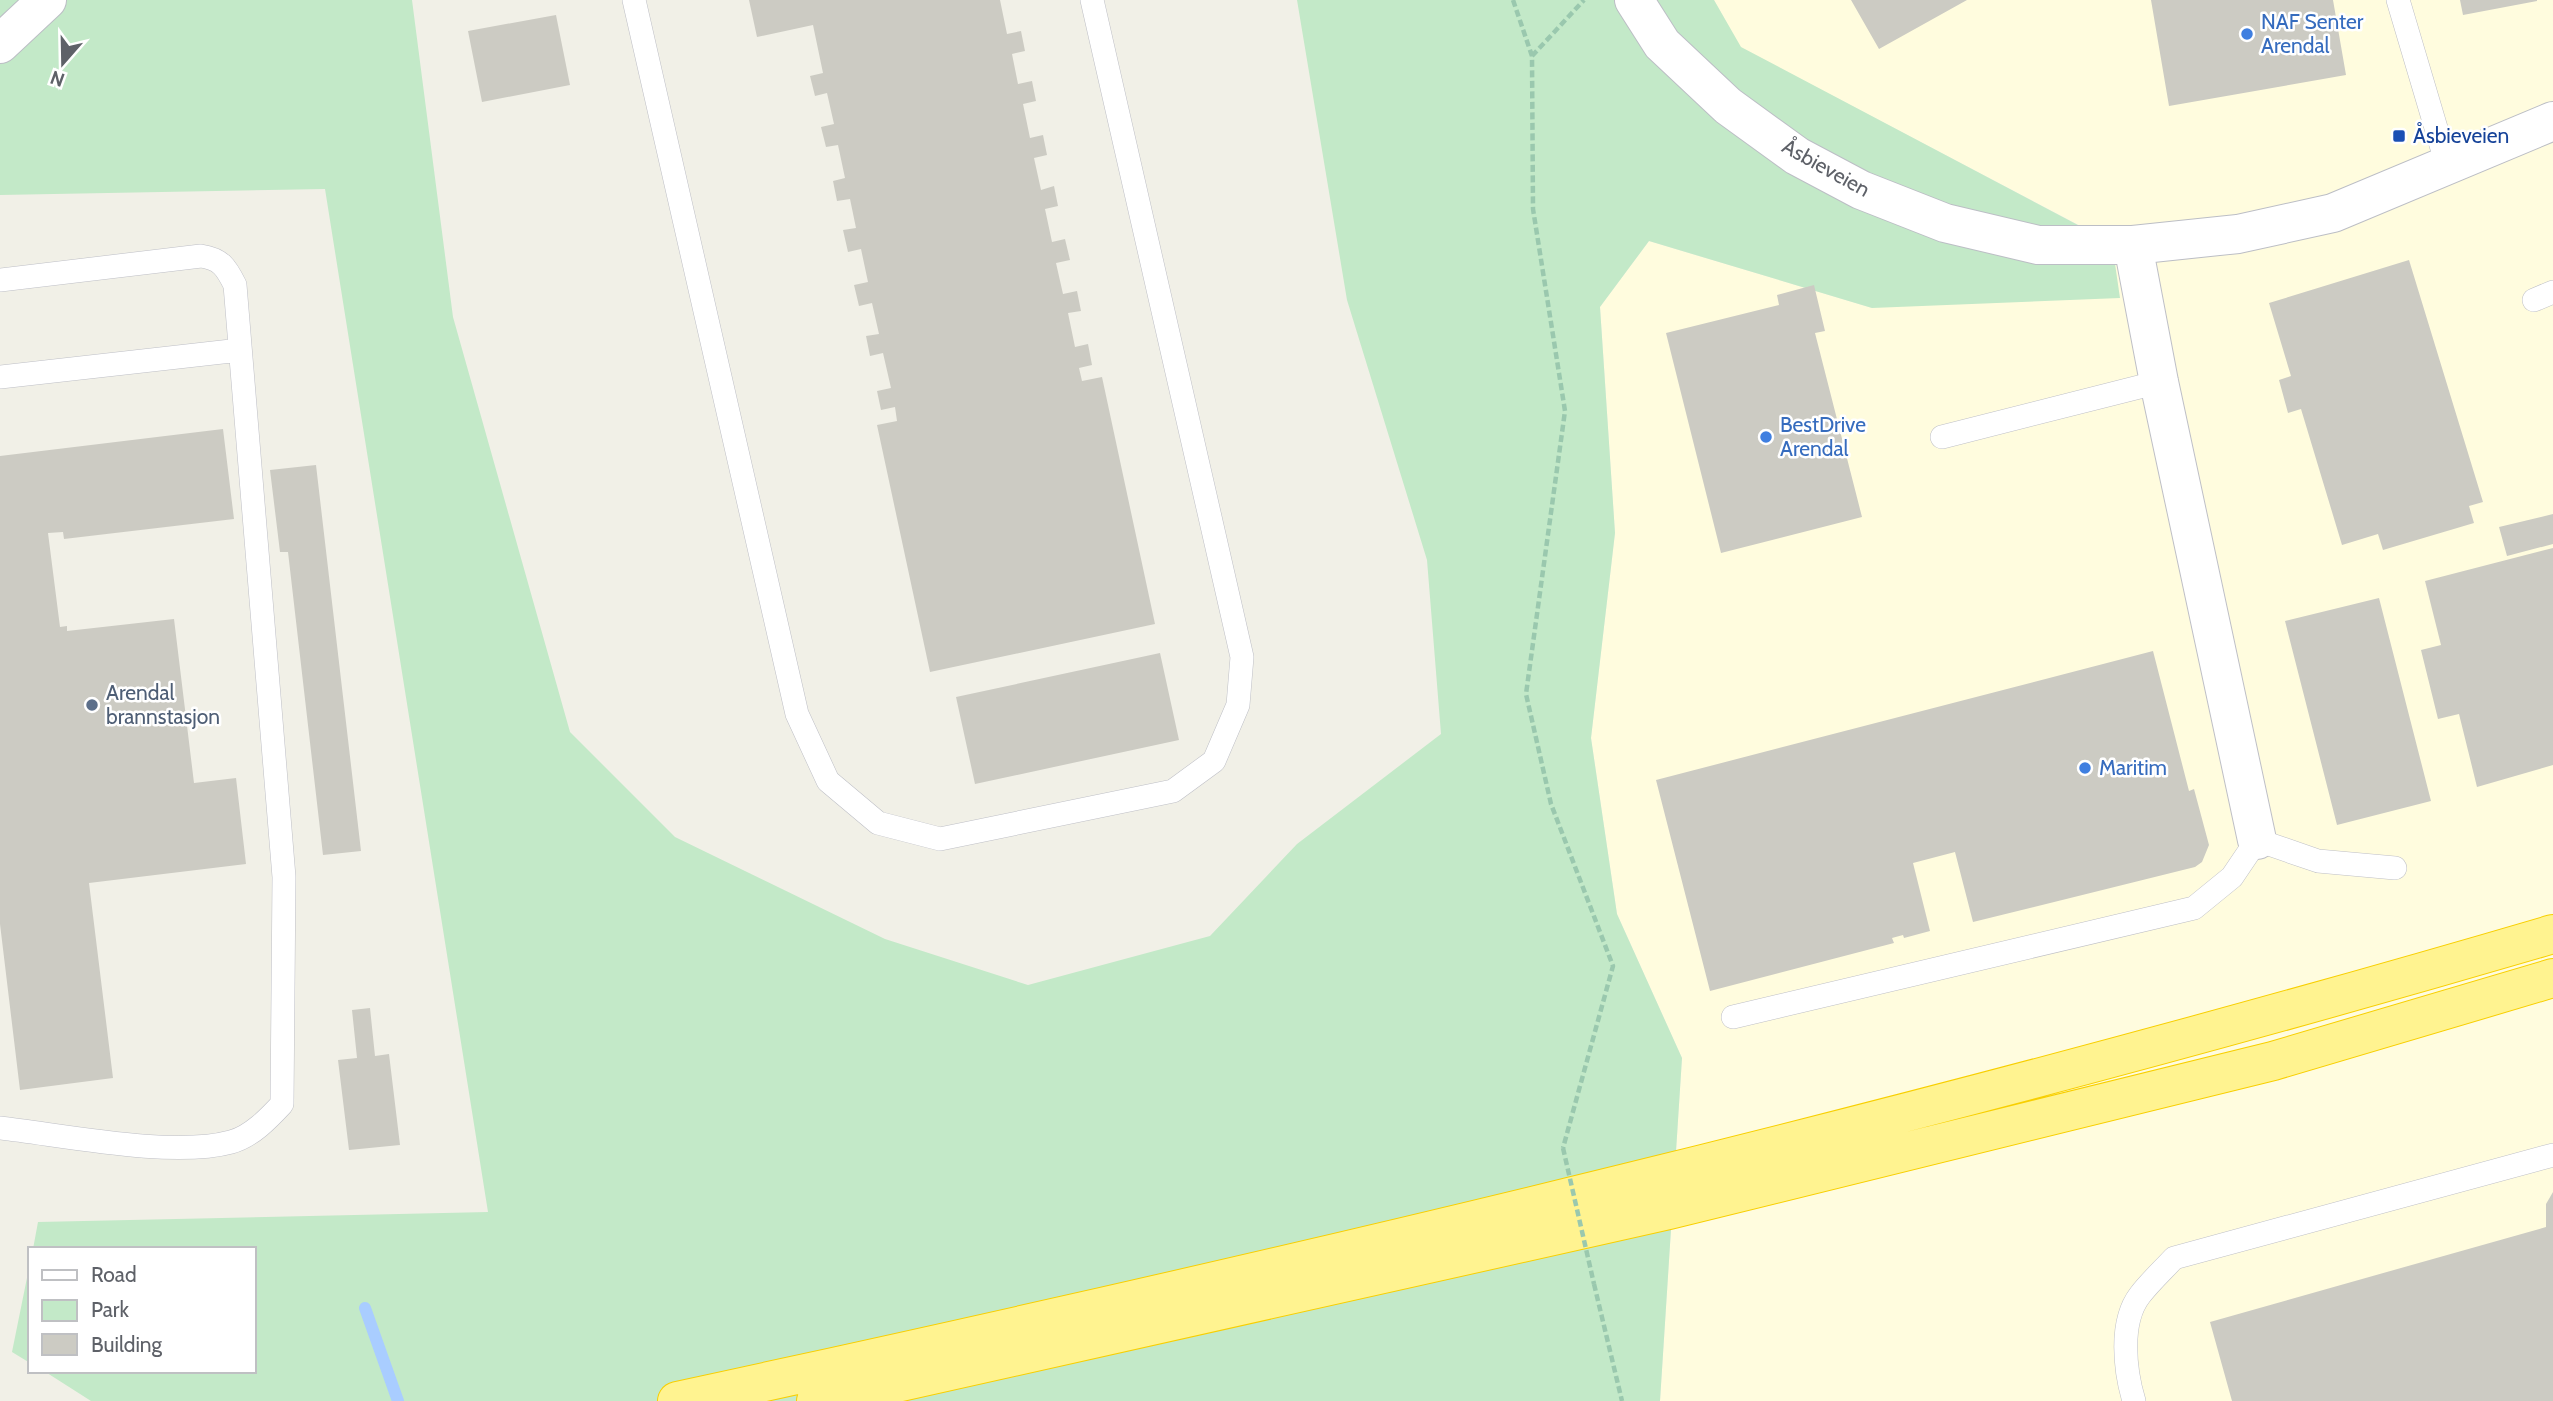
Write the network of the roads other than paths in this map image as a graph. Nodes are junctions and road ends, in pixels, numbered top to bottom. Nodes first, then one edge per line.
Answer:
1 (47, 0) edge
2 (634, 0) edge
3 (1091, 0) edge
4 (1634, 0) edge
5 (2398, 0) edge
6 (0, 44) edge
7 (2553, 121) edge
8 (2447, 165) junction
9 (2133, 245) junction
10 (0, 280) edge
11 (240, 349) junction
12 (0, 377) edge
13 (2159, 382) junction
14 (1942, 437) dead end
15 (2257, 840) junction
16 (2395, 868) dead end
17 (2553, 934) edge
18 (2553, 978) edge
19 (1733, 1017) dead end
20 (0, 1128) edge
21 (2553, 1155) edge
22 (677, 1401) edge
23 (817, 1401) edge
24 (2134, 1401) edge

1 - 6 street
2 - 3 lane
4 - 9 street, Åsbieveien
5 - 8 lane
7 - 8 street, Åsbieveien
8 - 9 street, Åsbieveien
9 - 13 street
10 - 11 lane
11 - 12 lane
11 - 20 lane
13 - 14 lane
13 - 15 street
15 - 16 lane
15 - 19 lane
17 - 22 highway
18 - 23 highway
21 - 24 lane

